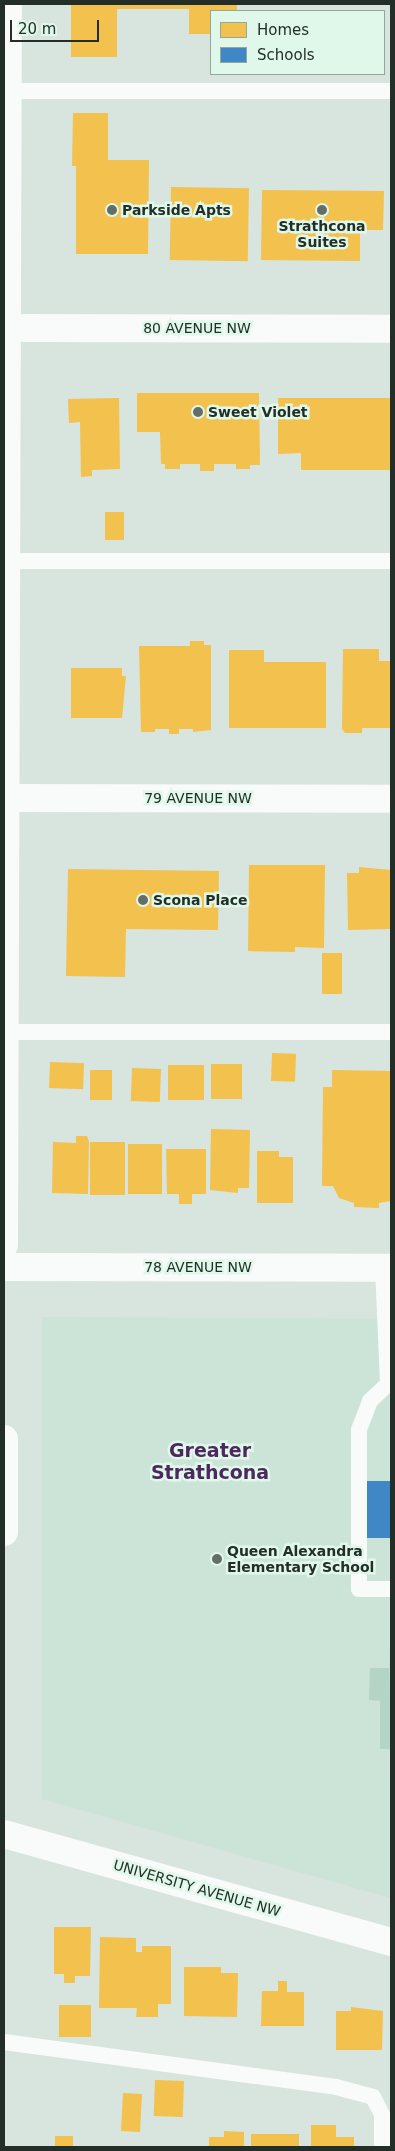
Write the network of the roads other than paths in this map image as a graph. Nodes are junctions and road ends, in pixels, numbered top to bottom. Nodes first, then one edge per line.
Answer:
1 (8, 4) edge
2 (6, 90) edge
3 (391, 90) edge
4 (5, 328) edge
5 (391, 329) edge
6 (5, 561) edge
7 (391, 561) edge
8 (5, 798) edge
9 (391, 799) edge
10 (4, 1032) edge
11 (391, 1032) edge
12 (4, 1245) edge
13 (4, 1267) edge
14 (387, 1268) edge
15 (390, 1384) edge
16 (4, 1439) edge
17 (4, 1501) edge
18 (4, 1532) edge
19 (391, 1589) edge
20 (4, 1834) edge
21 (391, 1942) edge
22 (4, 2042) edge
23 (382, 2147) edge

1 - 2 street
2 - 3 lane
2 - 4 street
4 - 5 street, 80 AVENUE NW
4 - 6 street
6 - 7 lane
6 - 8 street
8 - 9 street, 79 AVENUE NW
8 - 10 street
10 - 11 lane
10 - 12 street
13 - 14 street, 78 AVENUE NW
14 - 15 lane
15 - 19 lane
16 - 17 street
17 - 18 street
20 - 21 street, UNIVERSITY AVENUE NW
22 - 23 lane

